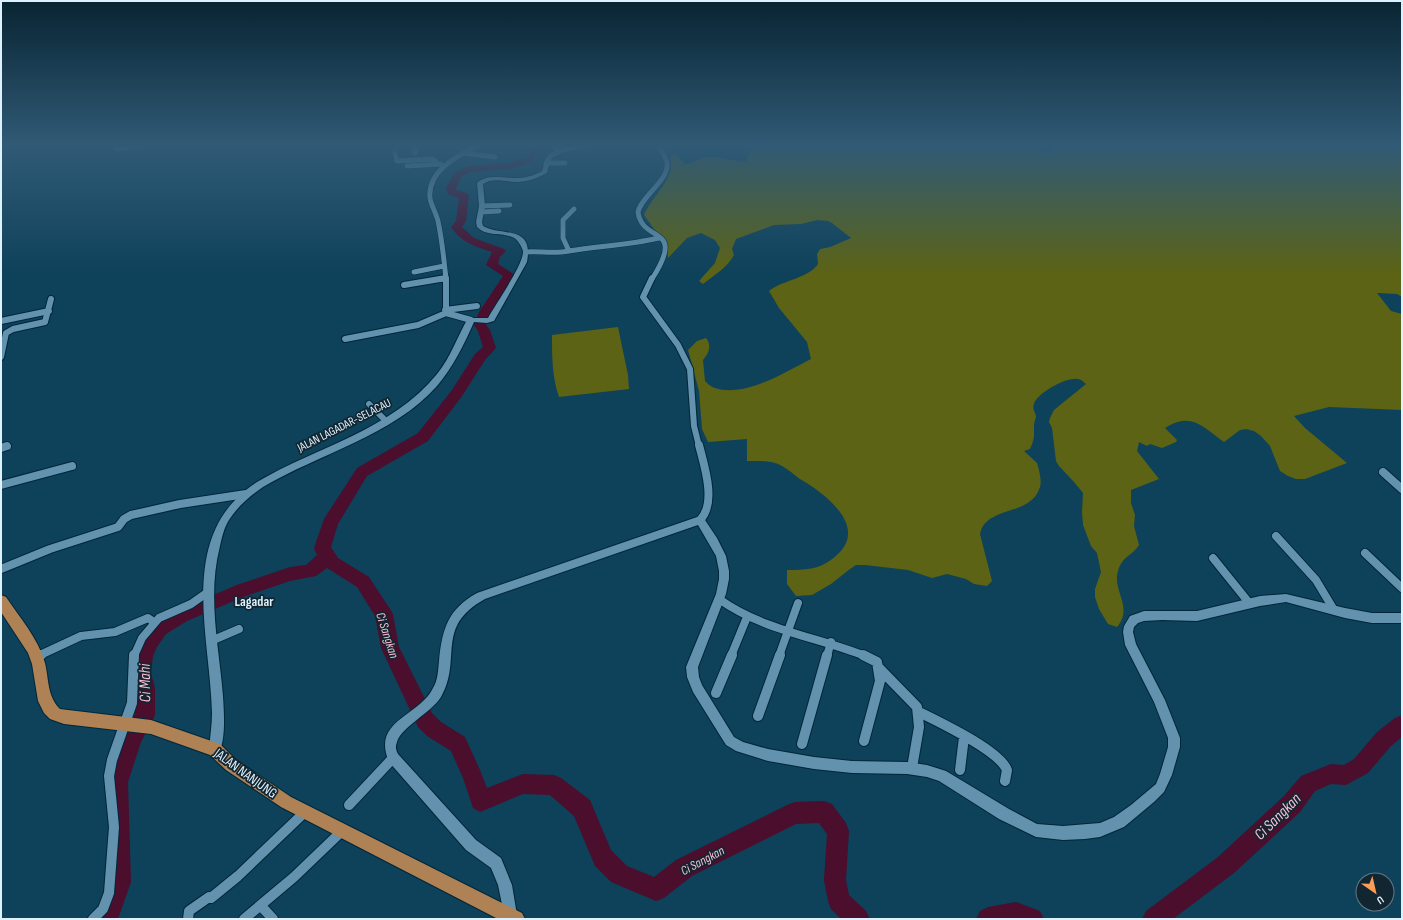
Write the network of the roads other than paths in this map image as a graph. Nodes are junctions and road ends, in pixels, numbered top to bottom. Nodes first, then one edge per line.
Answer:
1 (432, 188) edge
2 (480, 188) edge
3 (655, 188) edge
4 (510, 205) dead end
5 (484, 209) junction
6 (574, 209) dead end
7 (498, 211) dead end
8 (659, 238) junction
9 (569, 251) junction
10 (529, 252) junction
11 (444, 266) junction
12 (414, 272) dead end
13 (446, 278) junction
14 (404, 285) dead end
15 (51, 299) dead end
16 (476, 306) dead end
17 (49, 311) junction
18 (446, 311) junction
19 (472, 320) junction
20 (1, 321) edge
21 (345, 339) dead end
22 (1, 357) edge
23 (368, 404) dead end
24 (385, 420) junction
25 (72, 466) dead end
26 (1383, 472) dead end
27 (1, 485) edge
28 (1402, 490) edge
29 (246, 494) junction
30 (700, 520) junction
31 (1276, 536) dead end
32 (1365, 553) dead end
33 (1214, 558) dead end
34 (1, 568) edge
35 (1402, 588) edge
36 (719, 599) junction
37 (1, 601) edge
38 (208, 601) junction
39 (798, 603) dead end
40 (1250, 604) junction
41 (1334, 610) junction
42 (747, 617) junction
43 (1402, 618) edge
44 (154, 622) junction
45 (239, 629) dead end
46 (788, 630) junction
47 (211, 641) junction
48 (831, 642) junction
49 (36, 657) junction
50 (879, 668) junction
51 (716, 693) dead end
52 (919, 712) junction
53 (758, 716) dead end
54 (138, 725) junction
55 (964, 737) junction
56 (864, 741) dead end
57 (802, 744) dead end
58 (215, 749) junction
59 (393, 758) junction
60 (913, 762) dead end
61 (960, 770) dead end
62 (1005, 781) dead end
63 (349, 806) dead end
64 (306, 811) junction
65 (342, 831) junction
66 (261, 906) junction
67 (513, 917) edge
68 (93, 919) edge
69 (188, 919) edge
70 (244, 919) edge
71 (273, 919) edge

1 - 11 street
2 - 5 street
3 - 8 street
4 - 5 street
5 - 7 street
5 - 10 street
6 - 9 street
8 - 9 street
8 - 30 street
9 - 10 street
10 - 19 street
11 - 12 street
11 - 13 street
13 - 14 street
13 - 18 street
15 - 17 street
16 - 18 street
17 - 20 street
17 - 22 street
18 - 19 street
18 - 21 street
19 - 24 street, JALAN LAGADAR-SELACAU
23 - 24 street
24 - 29 street, JALAN LAGADAR-SELACAU
25 - 27 street
26 - 28 street
29 - 34 street
29 - 38 street, JALAN LAGADAR-SELACAU
30 - 36 street
30 - 59 street
31 - 41 street
32 - 35 street
33 - 40 street
36 - 40 street
36 - 42 street
37 - 49 main road, JALAN NANJUNG
38 - 44 street
38 - 47 street, JALAN LAGADAR-SELACAU
39 - 46 street
40 - 41 street
41 - 43 street
42 - 46 street
42 - 51 street
44 - 49 street
44 - 54 street
45 - 47 street
46 - 48 street
46 - 53 street
47 - 58 street, JALAN LAGADAR-SELACAU
48 - 50 street
48 - 57 street
49 - 54 main road, JALAN NANJUNG
50 - 52 street
50 - 56 street
52 - 55 street
52 - 60 street
54 - 58 main road, JALAN NANJUNG
54 - 68 street
55 - 61 street
55 - 62 street
58 - 64 main road, JALAN NANJUNG
59 - 63 street
59 - 67 street
64 - 65 main road, JALAN NANJUNG
64 - 69 street
65 - 66 street
65 - 67 main road, JALAN NANJUNG
66 - 70 street
66 - 71 street

